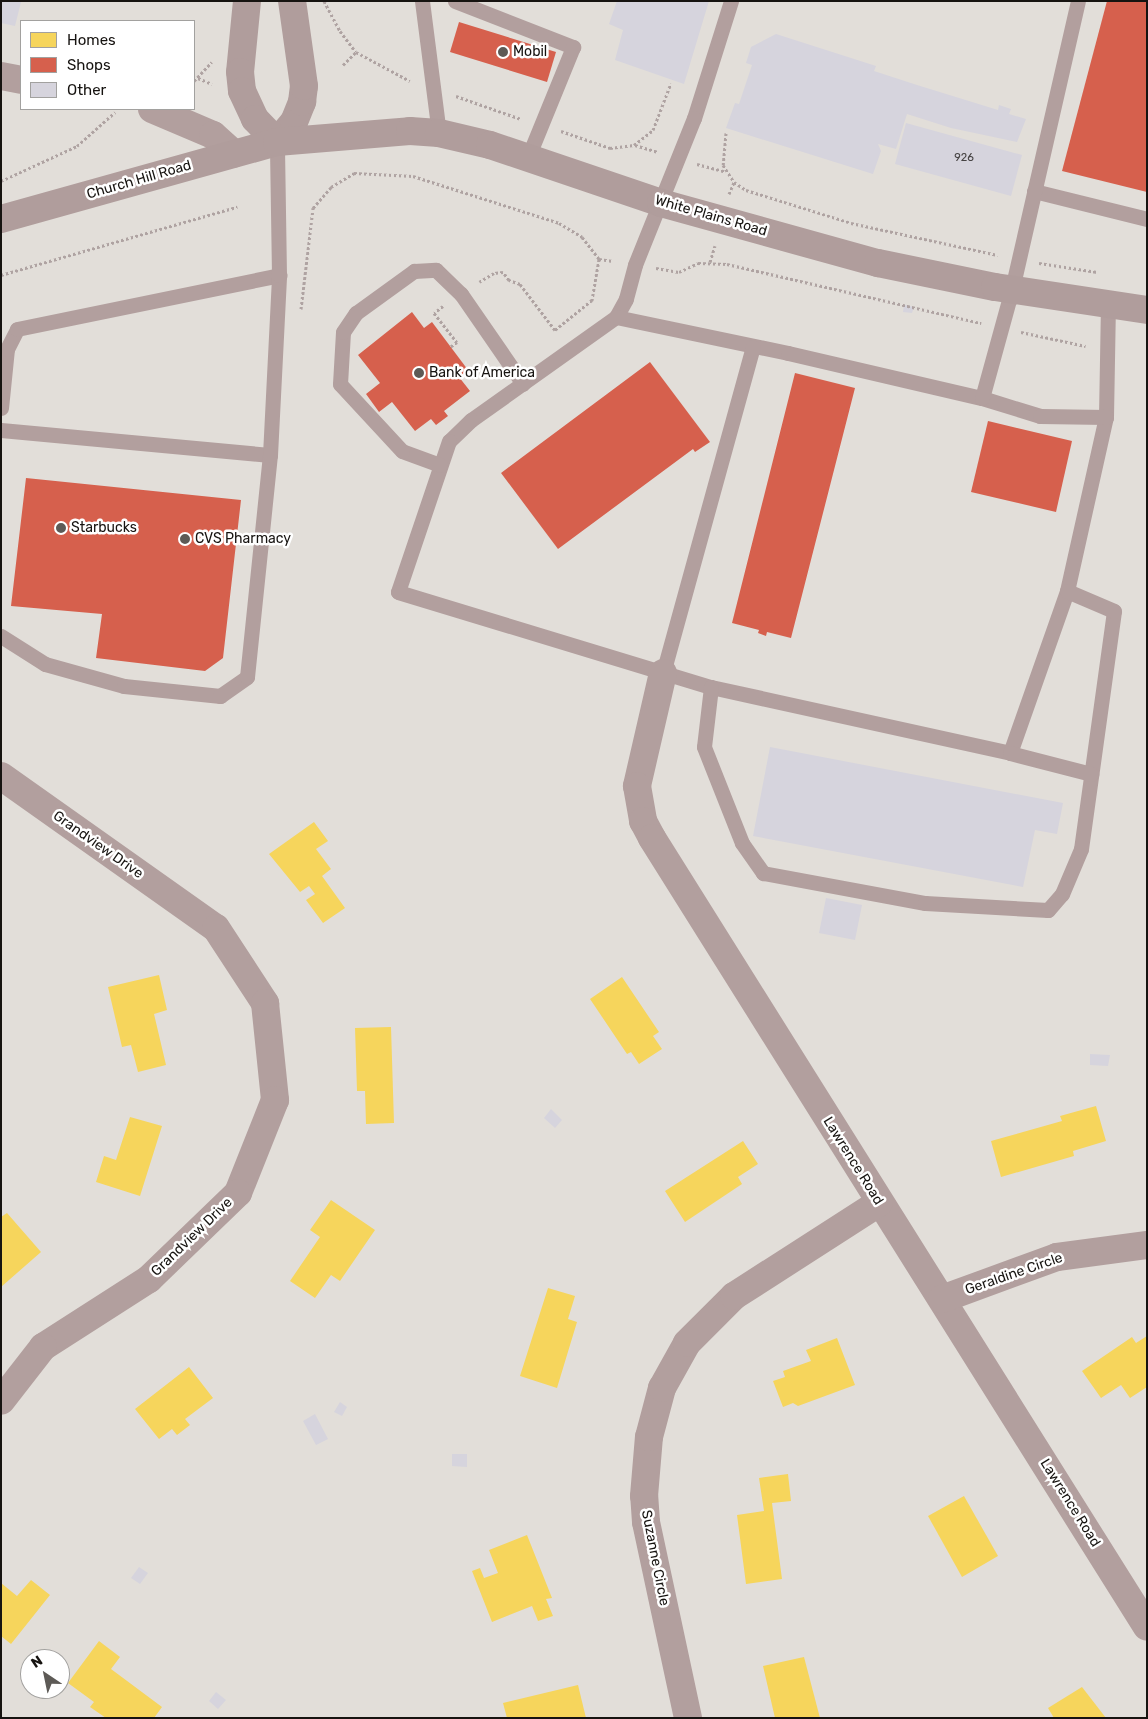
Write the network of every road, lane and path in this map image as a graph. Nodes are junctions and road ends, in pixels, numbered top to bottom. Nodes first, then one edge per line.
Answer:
1 (247, 1) edge
2 (292, 1) edge
3 (324, 1) edge
4 (422, 1) edge
5 (455, 1) edge
6 (731, 1) edge
7 (1078, 1) edge
8 (356, 52) junction
9 (343, 65) dead end
10 (1, 76) edge
11 (198, 78) dead end
12 (20, 80) edge
13 (671, 83) dead end
14 (212, 84) dead end
15 (434, 87) junction
16 (154, 110) edge
17 (115, 112) dead end
18 (542, 125) junction
19 (439, 133) junction
20 (726, 133) dead end
21 (277, 142) junction
22 (234, 154) junction
23 (528, 157) junction
24 (1, 181) edge
25 (1034, 192) junction
26 (661, 203) junction
27 (237, 207) dead end
28 (1, 219) edge
29 (1147, 219) edge
30 (1019, 260) junction
31 (680, 272) dead end
32 (1107, 273) dead end
33 (1, 275) edge
34 (279, 275) junction
35 (1012, 289) junction
36 (1108, 305) junction
37 (1147, 310) edge
38 (616, 317) junction
39 (1002, 328) junction
40 (753, 347) junction
41 (1106, 350) junction
42 (523, 384) junction
43 (982, 398) junction
44 (1, 408) edge
45 (1106, 417) junction
46 (1, 430) edge
47 (270, 456) junction
48 (440, 466) junction
49 (1067, 591) junction
50 (1, 636) edge
51 (663, 674) junction
52 (711, 687) junction
53 (1010, 753) junction
54 (1091, 774) junction
55 (1, 776) edge
56 (879, 1203) junction
57 (1147, 1245) edge
58 (942, 1299) junction
59 (1, 1401) edge
60 (1147, 1626) edge
61 (688, 1718) edge

1 - 21 main road
2 - 21 main road
3 - 8 path
4 - 15 lane
5 - 18 lane
6 - 26 lane
7 - 25 lane
8 - 9 path
8 - 15 path
10 - 12 street
11 - 14 path
13 - 18 path
15 - 18 path
15 - 19 lane
16 - 22 street
17 - 24 path
18 - 23 lane
19 - 21 main road, White Plains Road
19 - 23 main road, White Plains Road
20 - 30 path
21 - 22 main road, Church Hill Road
21 - 34 lane
22 - 28 main road, Church Hill Road
23 - 26 main road, White Plains Road
25 - 29 lane
25 - 30 lane
26 - 35 main road, White Plains Road
26 - 38 lane
27 - 33 path
30 - 32 path
30 - 35 lane
31 - 39 path
34 - 44 lane
34 - 47 lane
35 - 36 main road, White Plains Road
35 - 39 lane
36 - 37 main road, White Plains Road
36 - 41 lane
38 - 40 lane
38 - 42 lane
39 - 41 path
39 - 43 lane
40 - 43 lane
40 - 51 lane
41 - 45 lane
42 - 48 lane
42 - 48 lane
43 - 45 lane
45 - 49 lane
46 - 47 lane
47 - 50 lane
48 - 51 lane
49 - 53 lane
49 - 54 lane
51 - 52 lane
51 - 56 street, Lawrence Road
52 - 53 lane
52 - 54 lane
53 - 54 lane
55 - 59 street, Grandview Drive
56 - 58 street, Lawrence Road
56 - 61 street, Suzanne Circle
57 - 58 street, Geraldine Circle
58 - 60 street, Lawrence Road

